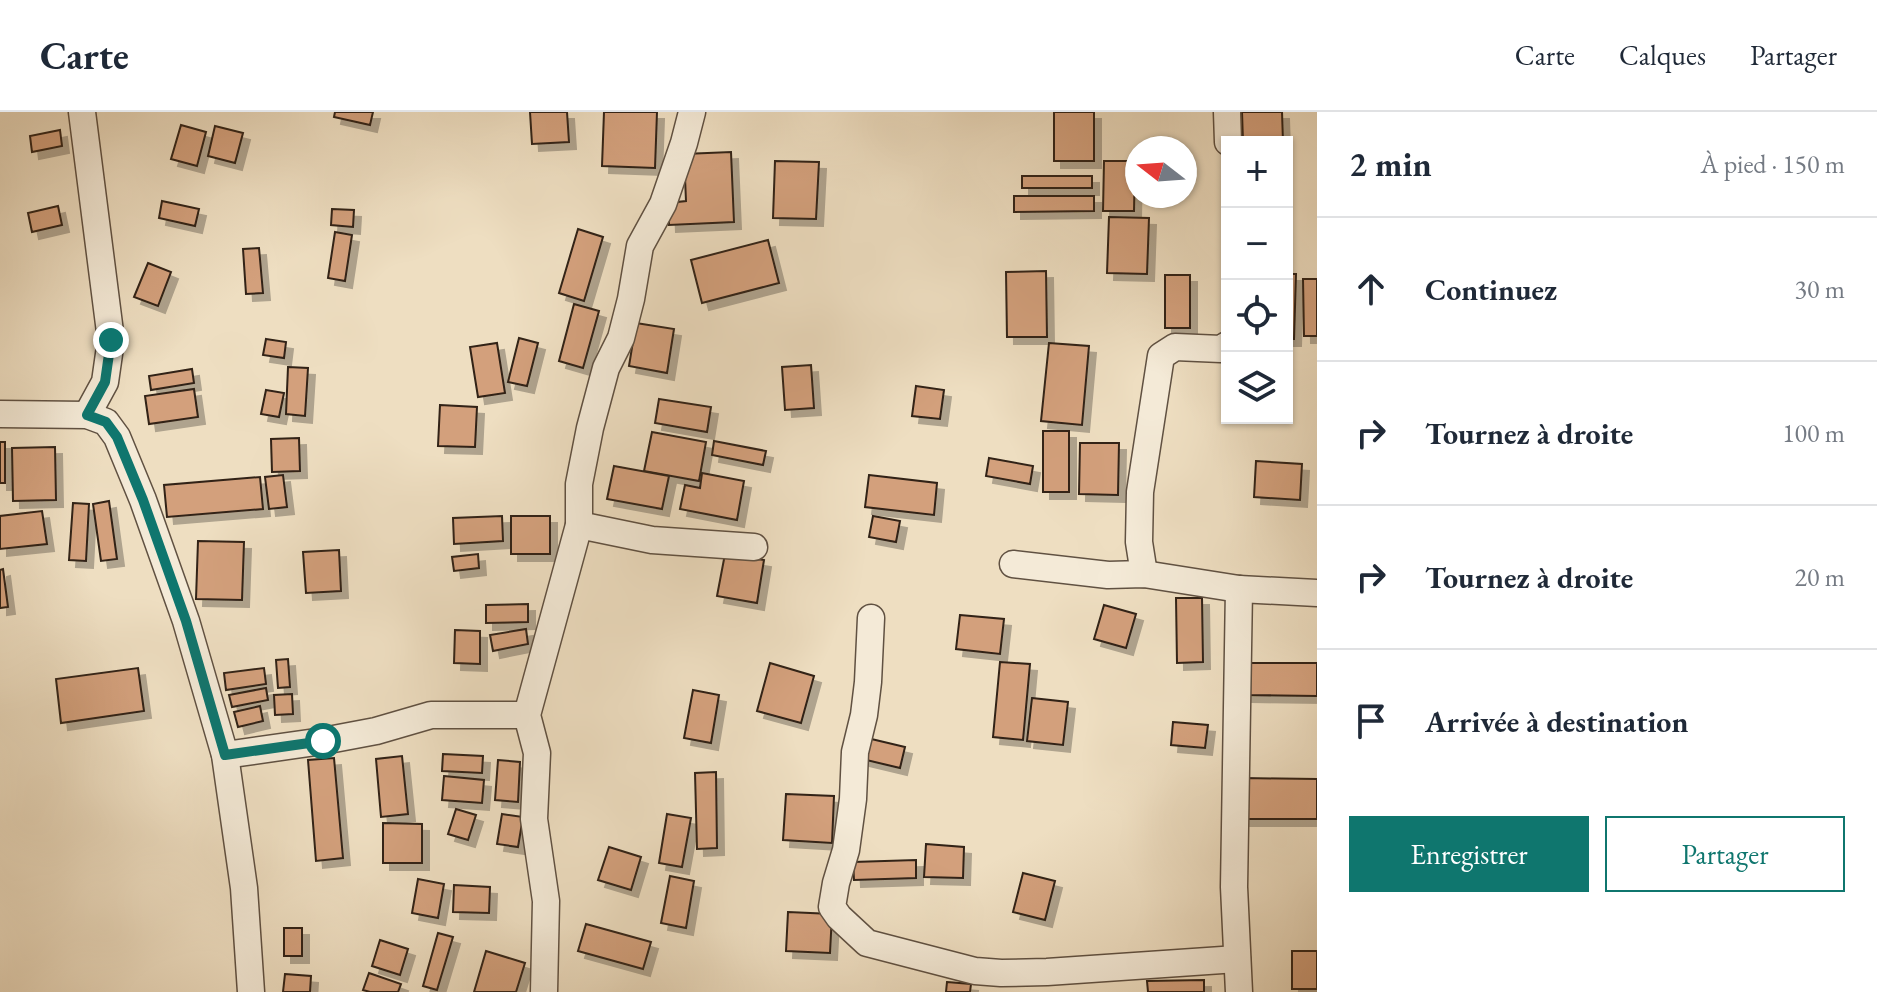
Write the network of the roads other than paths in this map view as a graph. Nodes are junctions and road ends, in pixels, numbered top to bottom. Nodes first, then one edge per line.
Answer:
1 (82, 112) edge
2 (692, 112) edge
3 (1227, 112) edge
4 (1228, 136) edge
5 (1221, 349) edge
6 (0, 414) edge
7 (87, 415) junction
8 (579, 525) junction
9 (754, 547) dead end
10 (1013, 564) dead end
11 (1144, 574) junction
12 (1239, 589) junction
13 (1317, 593) edge
14 (871, 618) dead end
15 (527, 715) junction
16 (225, 755) junction
17 (1237, 959) junction
18 (251, 992) edge
19 (544, 992) edge
20 (1239, 992) edge

1 - 7 street
2 - 8 street
3 - 4 street
5 - 11 street
6 - 7 street
7 - 16 street
8 - 9 street
8 - 15 street
10 - 11 street
11 - 12 street
12 - 13 street
12 - 17 street
14 - 17 street
15 - 16 street
15 - 19 street
16 - 18 street
17 - 20 street

